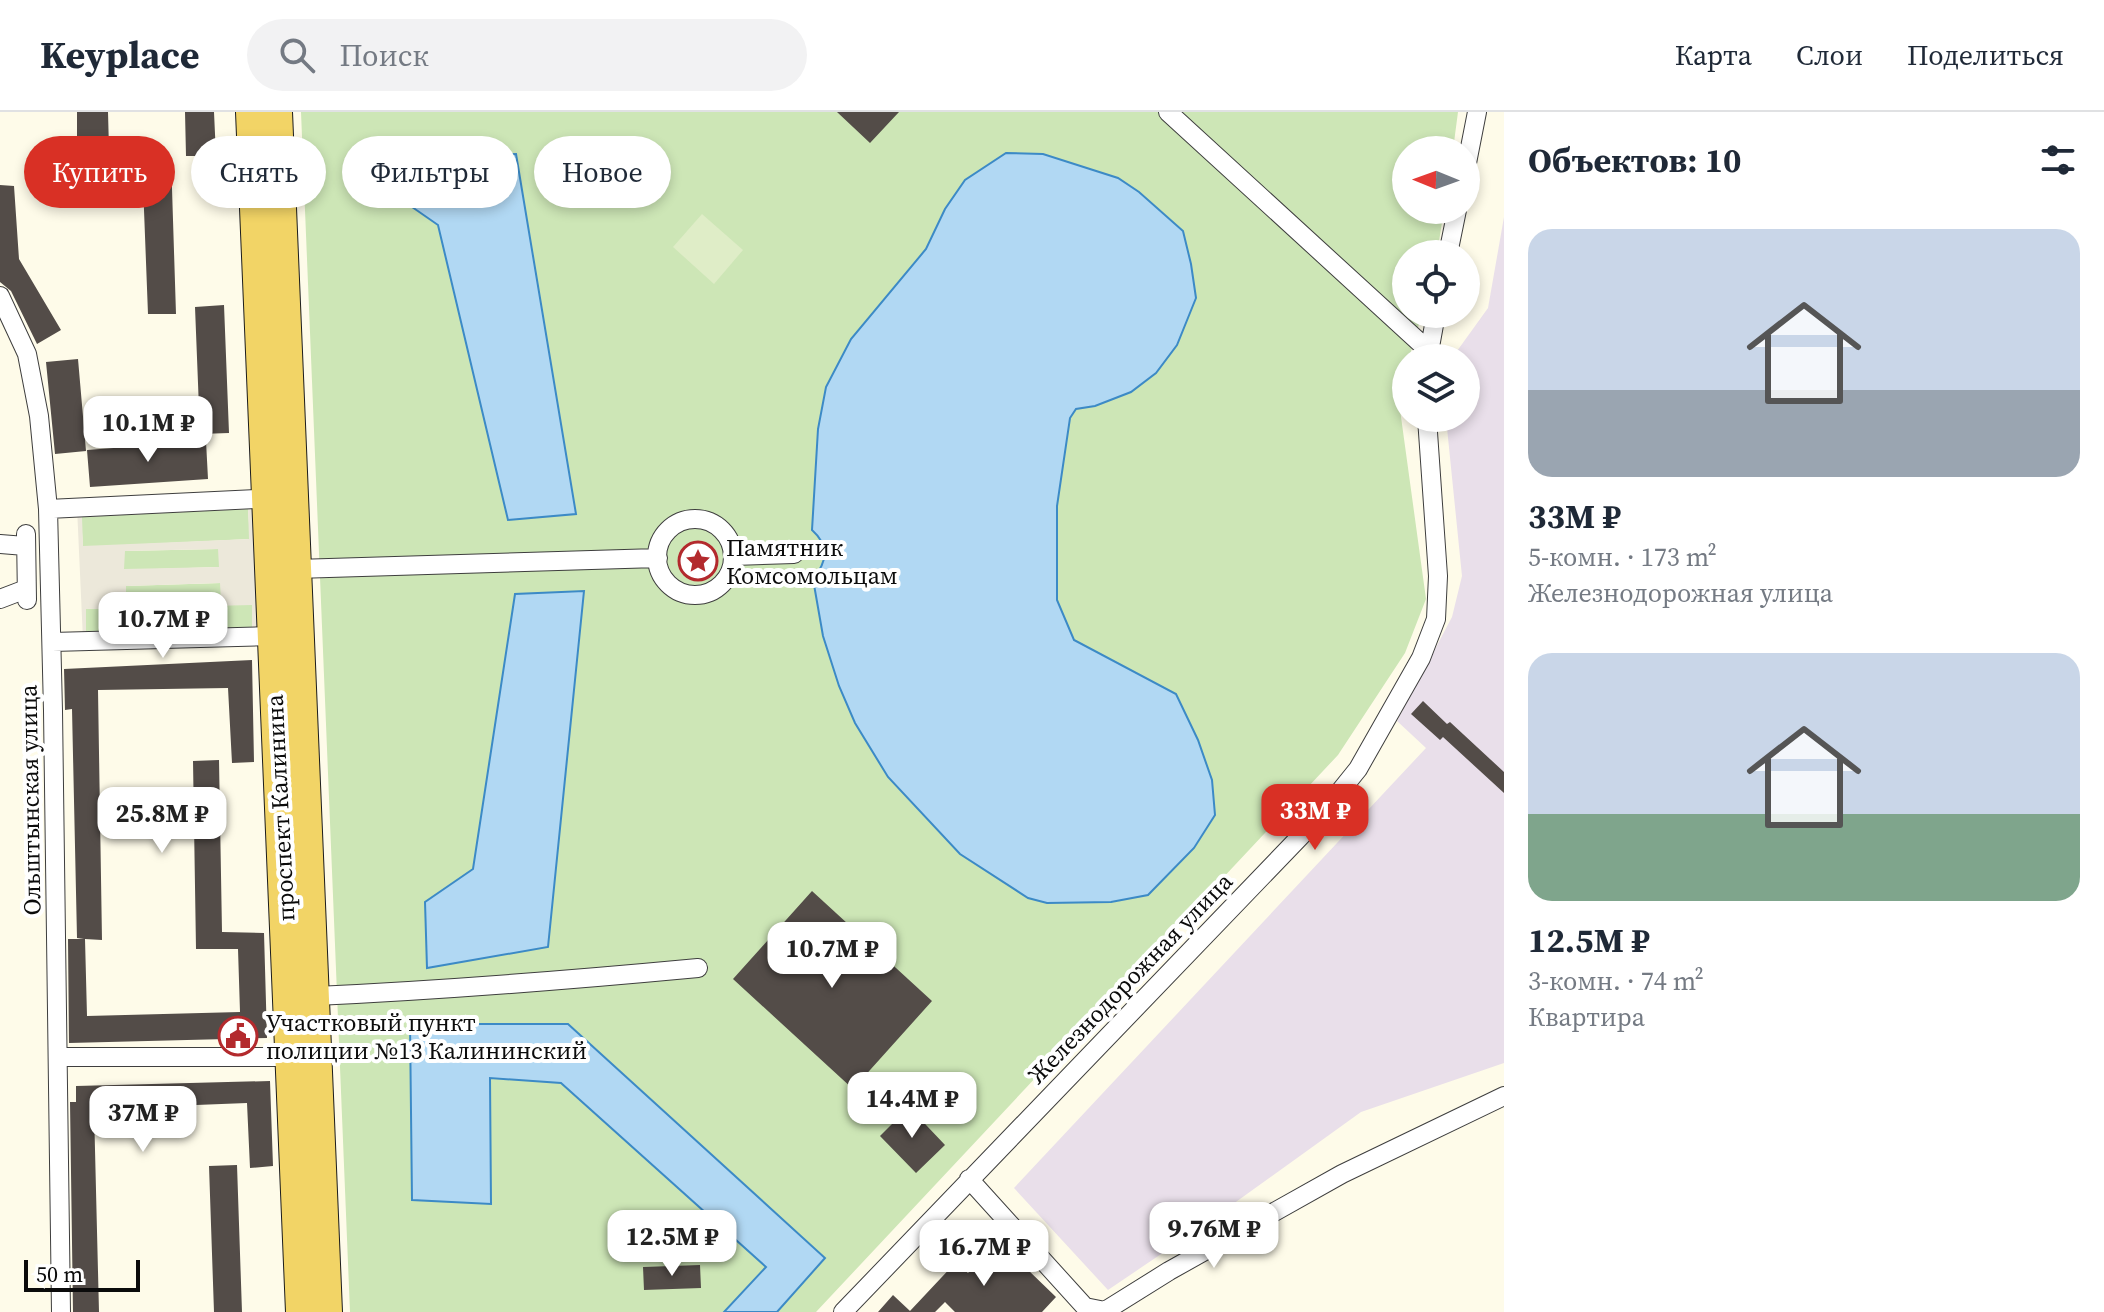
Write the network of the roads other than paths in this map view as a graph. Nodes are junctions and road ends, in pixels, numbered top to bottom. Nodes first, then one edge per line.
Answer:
1 (250, 112) edge
2 (278, 112) edge
3 (1168, 112) edge
4 (1477, 112) edge
5 (1472, 136) edge
6 (0, 296) edge
7 (1416, 344) edge
8 (1428, 432) edge
9 (294, 497) junction
10 (266, 499) junction
11 (48, 509) junction
12 (0, 544) edge
13 (794, 554) dead end
14 (733, 556) junction
15 (658, 558) junction
16 (296, 569) junction
17 (0, 599) edge
18 (272, 636) junction
19 (52, 642) junction
20 (698, 968) dead end
21 (316, 996) junction
22 (59, 1057) junction
23 (305, 1057) junction
24 (1504, 1096) edge
25 (969, 1179) junction
26 (61, 1312) edge
27 (300, 1312) edge
28 (328, 1312) edge
29 (843, 1312) edge

1 - 10 main road, проспект Калинина
2 - 9 main road, проспект Калинина
3 - 7 street
4 - 5 street
6 - 11 street, Ольштынская улица
8 - 25 street, Железнодорожная улица
9 - 10 street
9 - 16 main road, проспект Калинина
10 - 11 street
10 - 18 main road, проспект Калинина
11 - 19 street, Ольштынская улица
12 - 17 street
13 - 14 street
14 - 15 street
14 - 15 street
15 - 16 street
16 - 21 main road, проспект Калинина
18 - 19 street
18 - 23 main road, проспект Калинина
19 - 22 street, Ольштынская улица
20 - 21 street
21 - 23 main road, проспект Калинина
22 - 23 street
22 - 26 street, Ольштынская улица
23 - 27 main road, проспект Калинина
23 - 28 main road, проспект Калинина
24 - 25 street
25 - 29 street, Железнодорожная улица

